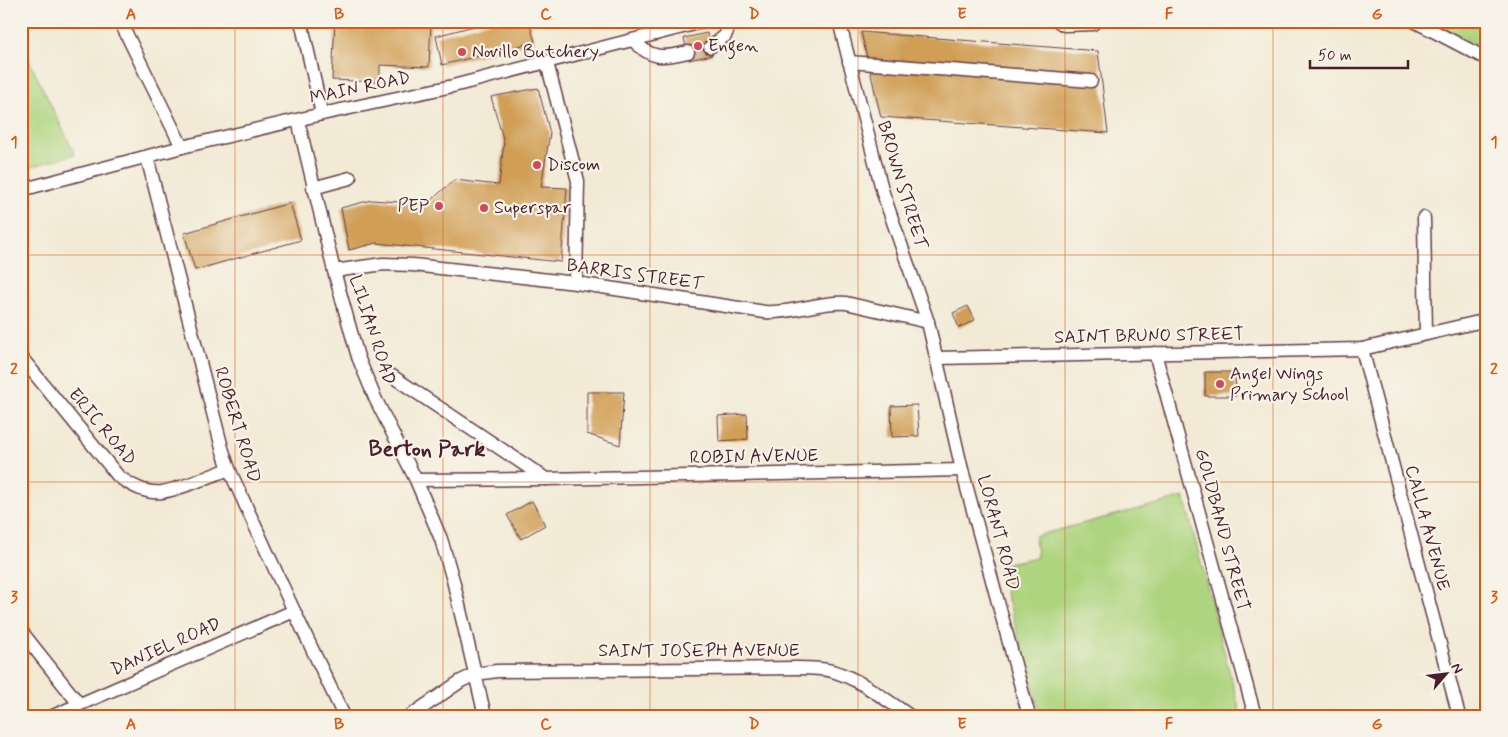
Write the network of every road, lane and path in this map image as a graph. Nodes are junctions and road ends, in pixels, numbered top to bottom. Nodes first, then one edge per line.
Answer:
1 (120, 21) edge
2 (301, 21) edge
3 (706, 21) edge
4 (731, 21) edge
5 (839, 21) edge
6 (1058, 21) edge
7 (1414, 21) edge
8 (1093, 24) dead end
9 (633, 40) junction
10 (710, 47) tunnel mouth
11 (688, 52) tunnel mouth
12 (1487, 59) edge
13 (850, 62) junction
14 (547, 63) junction
15 (1092, 81) dead end
16 (322, 114) junction
17 (298, 120) junction
18 (182, 147) junction
19 (147, 157) junction
20 (350, 178) dead end
21 (313, 188) junction
22 (21, 190) edge
23 (1424, 218) dead end
24 (334, 271) junction
25 (576, 283) junction
26 (1487, 320) edge
27 (928, 322) junction
28 (1426, 334) junction
29 (1362, 349) junction
30 (1155, 353) junction
31 (21, 357) edge
32 (937, 358) junction
33 (392, 376) dead end
34 (230, 469) junction
35 (962, 470) junction
36 (546, 479) junction
37 (416, 480) junction
38 (294, 611) junction
39 (21, 631) edge
40 (476, 674) junction
41 (79, 704) junction
42 (53, 716) edge
43 (344, 716) edge
44 (410, 716) edge
45 (485, 716) edge
46 (910, 716) edge
47 (1029, 716) edge
48 (1255, 716) edge
49 (1459, 716) edge

1 - 18 street
2 - 16 street
3 - 9 street, MAIN ROAD
4 - 10 street
5 - 13 street, BROWN STREET
6 - 8 street
7 - 12 street
9 - 11 street
9 - 14 street, MAIN ROAD
13 - 15 street
13 - 27 street, BROWN STREET
14 - 16 street, MAIN ROAD
14 - 25 street
16 - 17 street, MAIN ROAD
17 - 18 street, MAIN ROAD
17 - 21 street, LILIAN ROAD
18 - 19 street, MAIN ROAD
19 - 22 street, MAIN ROAD
19 - 34 street, ROBERT ROAD
20 - 21 street
21 - 24 street, LILIAN ROAD
23 - 28 street
24 - 25 street, BARRIS STREET
24 - 37 street, LILIAN ROAD
25 - 27 street, BARRIS STREET
26 - 28 street, SAINT BRUNO STREET
27 - 32 street, BROWN STREET
28 - 29 street, SAINT BRUNO STREET
29 - 30 street, SAINT BRUNO STREET
29 - 49 street, CALLA AVENUE
30 - 32 street, SAINT BRUNO STREET
30 - 48 street, GOLDBAND STREET
31 - 34 street, ERIC ROAD
32 - 35 street, LORANT ROAD
33 - 36 street
34 - 38 street, ROBERT ROAD
35 - 36 street, ROBIN AVENUE
35 - 47 street, LORANT ROAD
36 - 37 street, ROBIN AVENUE
37 - 40 street, LILIAN ROAD
38 - 41 street, DANIEL ROAD
38 - 43 street, ROBERT ROAD
39 - 41 street
40 - 44 street
40 - 45 street, LILIAN ROAD
40 - 46 street, SAINT JOSEPH AVENUE
41 - 42 street, DANIEL ROAD

